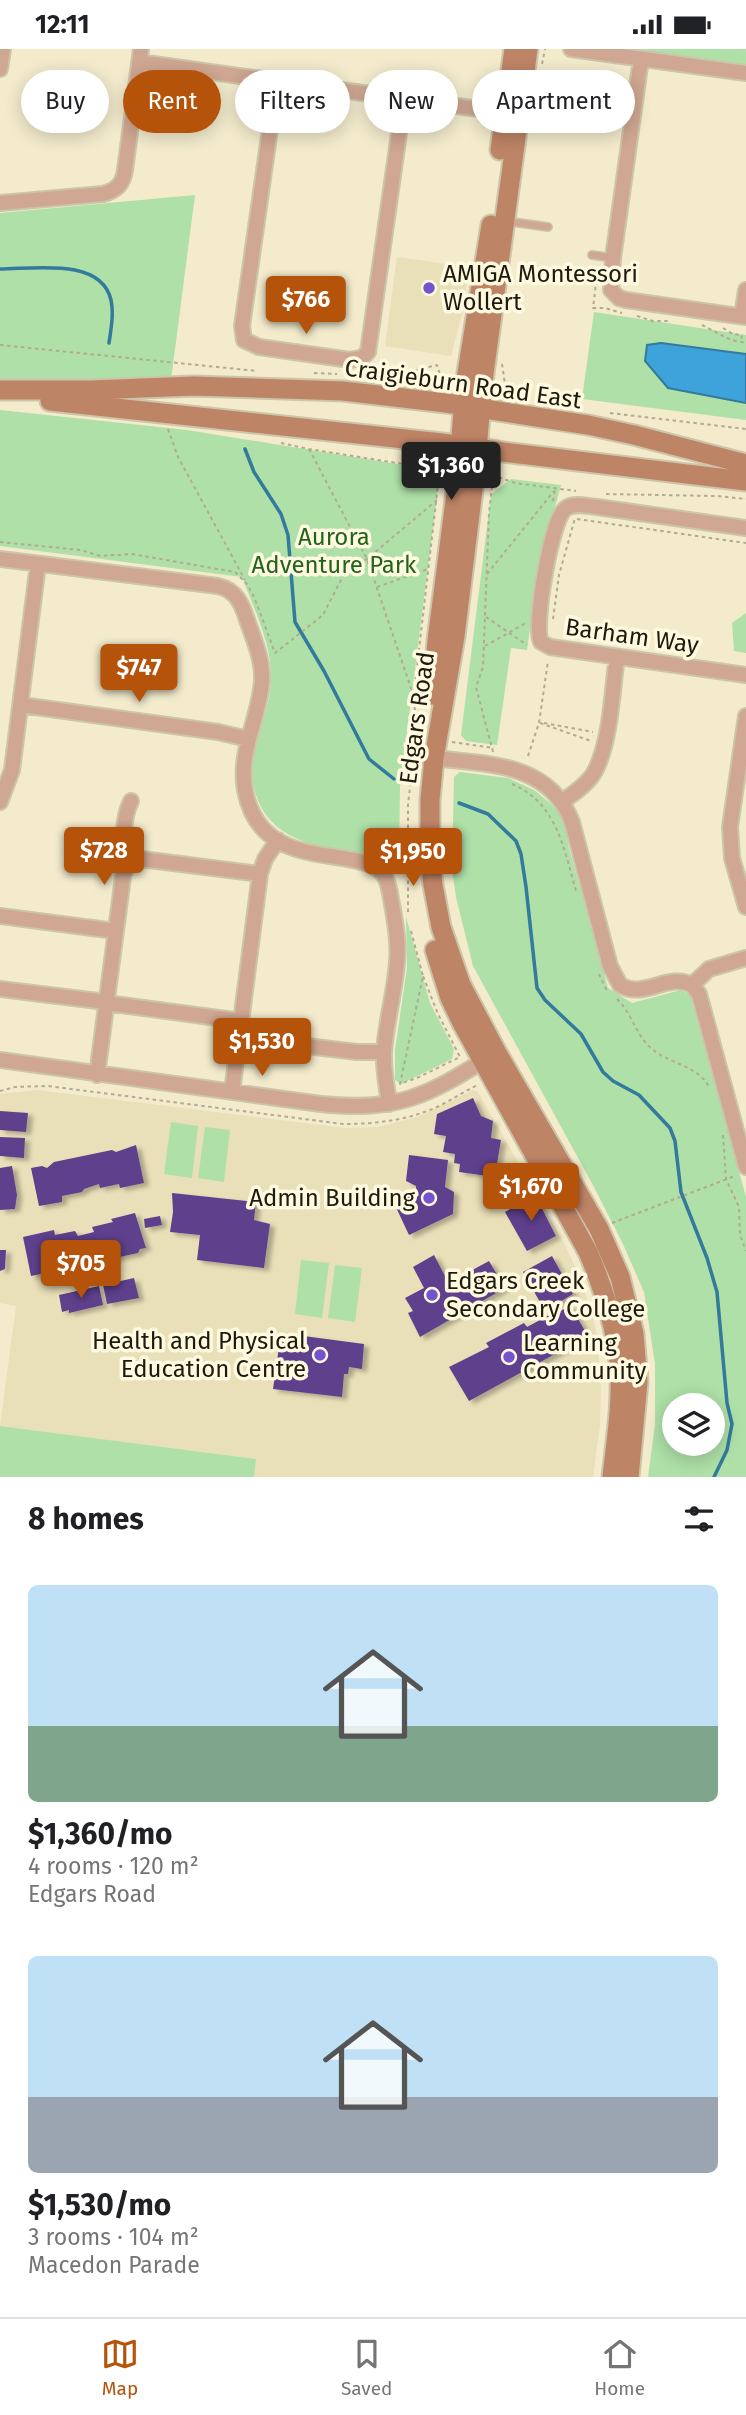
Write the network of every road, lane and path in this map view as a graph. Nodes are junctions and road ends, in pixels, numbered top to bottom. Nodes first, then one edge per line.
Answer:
1 (3, 49) edge
2 (514, 49) edge
3 (528, 49) edge
4 (571, 49) edge
5 (140, 55) edge
6 (641, 59) junction
7 (0, 69) edge
8 (513, 70) edge
9 (523, 70) edge
10 (235, 73) edge
11 (746, 73) edge
12 (269, 133) edge
13 (399, 133) edge
14 (508, 133) edge
15 (511, 133) edge
16 (0, 203) edge
17 (505, 221) junction
18 (548, 227) dead end
19 (592, 255) dead end
20 (613, 258) junction
21 (746, 289) edge
22 (744, 316) edge
23 (741, 342) dead end
24 (746, 343) edge
25 (506, 391) dead end
26 (0, 392) edge
27 (522, 400) dead end
28 (471, 407) junction
29 (600, 411) dead end
30 (167, 423) dead end
31 (746, 429) edge
32 (278, 442) dead end
33 (469, 448) junction
34 (309, 449) junction
35 (746, 464) edge
36 (458, 472) junction
37 (746, 481) edge
38 (555, 489) junction
39 (604, 494) dead end
40 (438, 499) junction
41 (746, 499) edge
42 (577, 505) junction
43 (746, 528) edge
44 (0, 542) edge
45 (746, 543) edge
46 (0, 559) edge
47 (367, 559) junction
48 (38, 564) junction
49 (428, 569) junction
50 (486, 574) dead end
51 (247, 584) junction
52 (376, 588) junction
53 (485, 616) dead end
54 (553, 623) dead end
55 (528, 646) dead end
56 (617, 657) junction
57 (541, 659) dead end
58 (746, 675) edge
59 (414, 694) junction
60 (20, 705) junction
61 (746, 716) edge
62 (539, 723) junction
63 (593, 732) dead end
64 (248, 739) junction
65 (592, 742) dead end
66 (494, 748) dead end
67 (432, 752) junction
68 (528, 756) dead end
69 (6, 770) edge
70 (131, 801) dead end
71 (0, 802) edge
72 (562, 802) junction
73 (278, 840) junction
74 (130, 864) junction
75 (260, 874) junction
76 (746, 907) edge
77 (408, 913) dead end
78 (0, 916) edge
79 (409, 926) dead end
80 (115, 932) junction
81 (746, 958) edge
82 (424, 976) junction
83 (692, 985) junction
84 (0, 989) edge
85 (106, 1003) junction
86 (241, 1021) junction
87 (239, 1038) junction
88 (384, 1052) junction
89 (490, 1057) junction
90 (0, 1060) edge
91 (41, 1067) junction
92 (0, 1070) edge
93 (97, 1075) junction
94 (232, 1091) junction
95 (389, 1104) junction
96 (741, 1171) edge
97 (624, 1217) dead end
98 (612, 1477) edge
99 (629, 1477) edge

1 - 7 street
2 - 8 main road, Edgars Road
3 - 9 main road, Edgars Road
4 - 6 street
5 - 10 street
5 - 16 street
6 - 11 street
6 - 20 street
12 - 13 street
14 - 28 main road, Edgars Road
15 - 17 main road, Edgars Road
17 - 18 lane
17 - 28 main road, Edgars Road
19 - 20 lane
20 - 22 street
21 - 22 street
23 - 24 path
25 - 27 path
26 - 28 main road, Craigieburn Road East
26 - 33 main road, Craigieburn Road East
28 - 33 main road, Edgars Road
28 - 35 main road, Craigieburn Road East
29 - 31 path
30 - 51 path
32 - 34 path
33 - 36 main road, Edgars Road
33 - 37 main road, Craigieburn Road East
34 - 36 path
34 - 47 path
36 - 38 path
36 - 40 path
36 - 67 main road, Edgars Road
38 - 42 path
38 - 50 path
39 - 41 path
40 - 47 path
40 - 49 path
42 - 43 street
42 - 45 path
42 - 54 path
42 - 56 street, Barham Way
44 - 51 path
46 - 48 street
47 - 51 path
47 - 52 path
48 - 60 street
48 - 64 street
49 - 52 path
49 - 59 path
52 - 59 path
53 - 55 path
56 - 58 street, Barham Way
56 - 72 street
57 - 62 path
59 - 77 path
60 - 64 street
60 - 69 street
61 - 76 street
62 - 63 path
62 - 65 path
62 - 68 path
64 - 73 street
66 - 67 path
67 - 72 street
67 - 89 main road, Edgars Road
69 - 71 street
70 - 74 street
72 - 83 street
73 - 75 street
73 - 88 street
74 - 75 street
74 - 80 street
75 - 86 street
78 - 80 street
79 - 82 path
80 - 85 street
81 - 83 street
82 - 82 path
83 - 96 street
84 - 85 street
85 - 86 street
85 - 93 street
86 - 87 street
87 - 88 street
87 - 94 street
88 - 95 street
89 - 95 street
89 - 98 main road, Edgars Road
89 - 99 main road, Edgars Road
90 - 91 street
91 - 92 street
91 - 93 street
93 - 94 street
94 - 95 street
96 - 97 path

